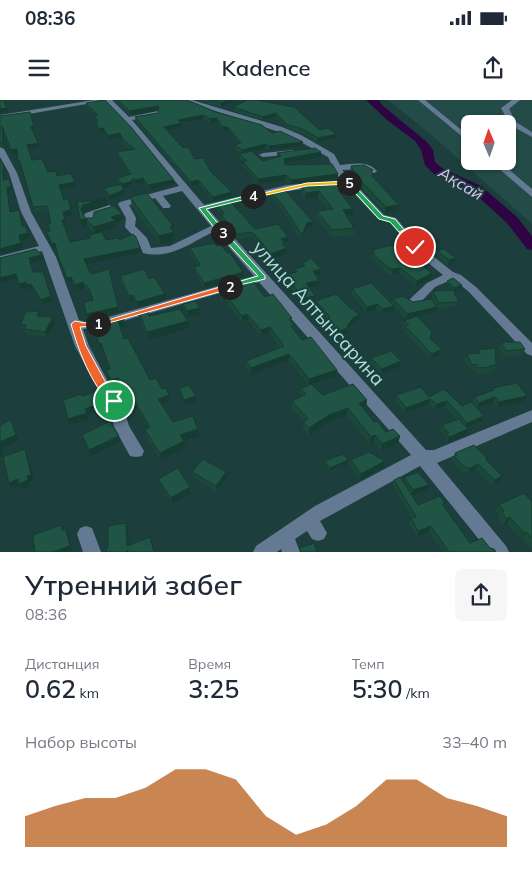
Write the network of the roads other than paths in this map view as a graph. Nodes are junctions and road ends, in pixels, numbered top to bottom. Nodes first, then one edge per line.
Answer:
1 (108, 100) edge
2 (185, 100) edge
3 (421, 100) edge
4 (517, 100) edge
5 (236, 106) edge
6 (221, 109) junction
7 (155, 113) edge
8 (0, 117) edge
9 (128, 119) junction
10 (461, 133) edge
11 (532, 135) edge
12 (316, 148) junction
13 (0, 149) edge
14 (263, 155) dead end
15 (337, 168) junction
16 (504, 170) edge
17 (373, 171) edge
18 (348, 182) junction
19 (184, 186) junction
20 (157, 194) junction
21 (532, 194) edge
22 (166, 206) dead end
23 (202, 208) junction
24 (90, 221) edge
25 (218, 227) junction
26 (46, 246) junction
27 (0, 259) edge
28 (451, 275) junction
29 (262, 277) junction
30 (415, 301) edge
31 (75, 324) junction
32 (532, 351) edge
33 (532, 416) edge
34 (136, 451) dead end
35 (422, 457) junction
36 (86, 534) dead end
37 (288, 544) edge
38 (92, 552) edge
39 (262, 552) edge
40 (500, 552) edge

1 - 8 street
1 - 9 street, улица Алтынсарина
2 - 6 street
3 - 10 street
4 - 11 street
5 - 6 street
6 - 12 street
7 - 9 street
9 - 19 street, улица Алтынсарина
12 - 14 street
12 - 15 street
13 - 26 street
15 - 17 street
15 - 18 street
16 - 21 street
18 - 23 street
18 - 28 street
19 - 20 street
19 - 23 street, улица Алтынсарина
19 - 24 street
20 - 22 street
20 - 25 street
23 - 25 street, улица Алтынсарина
25 - 29 street, улица Алтынсарина
26 - 27 street
26 - 31 street
28 - 30 street
28 - 32 street
29 - 31 street
29 - 35 street, улица Алтынсарина
31 - 34 street
33 - 35 street
35 - 37 street
35 - 40 street, улица Алтынсарина
36 - 38 street
37 - 39 street

